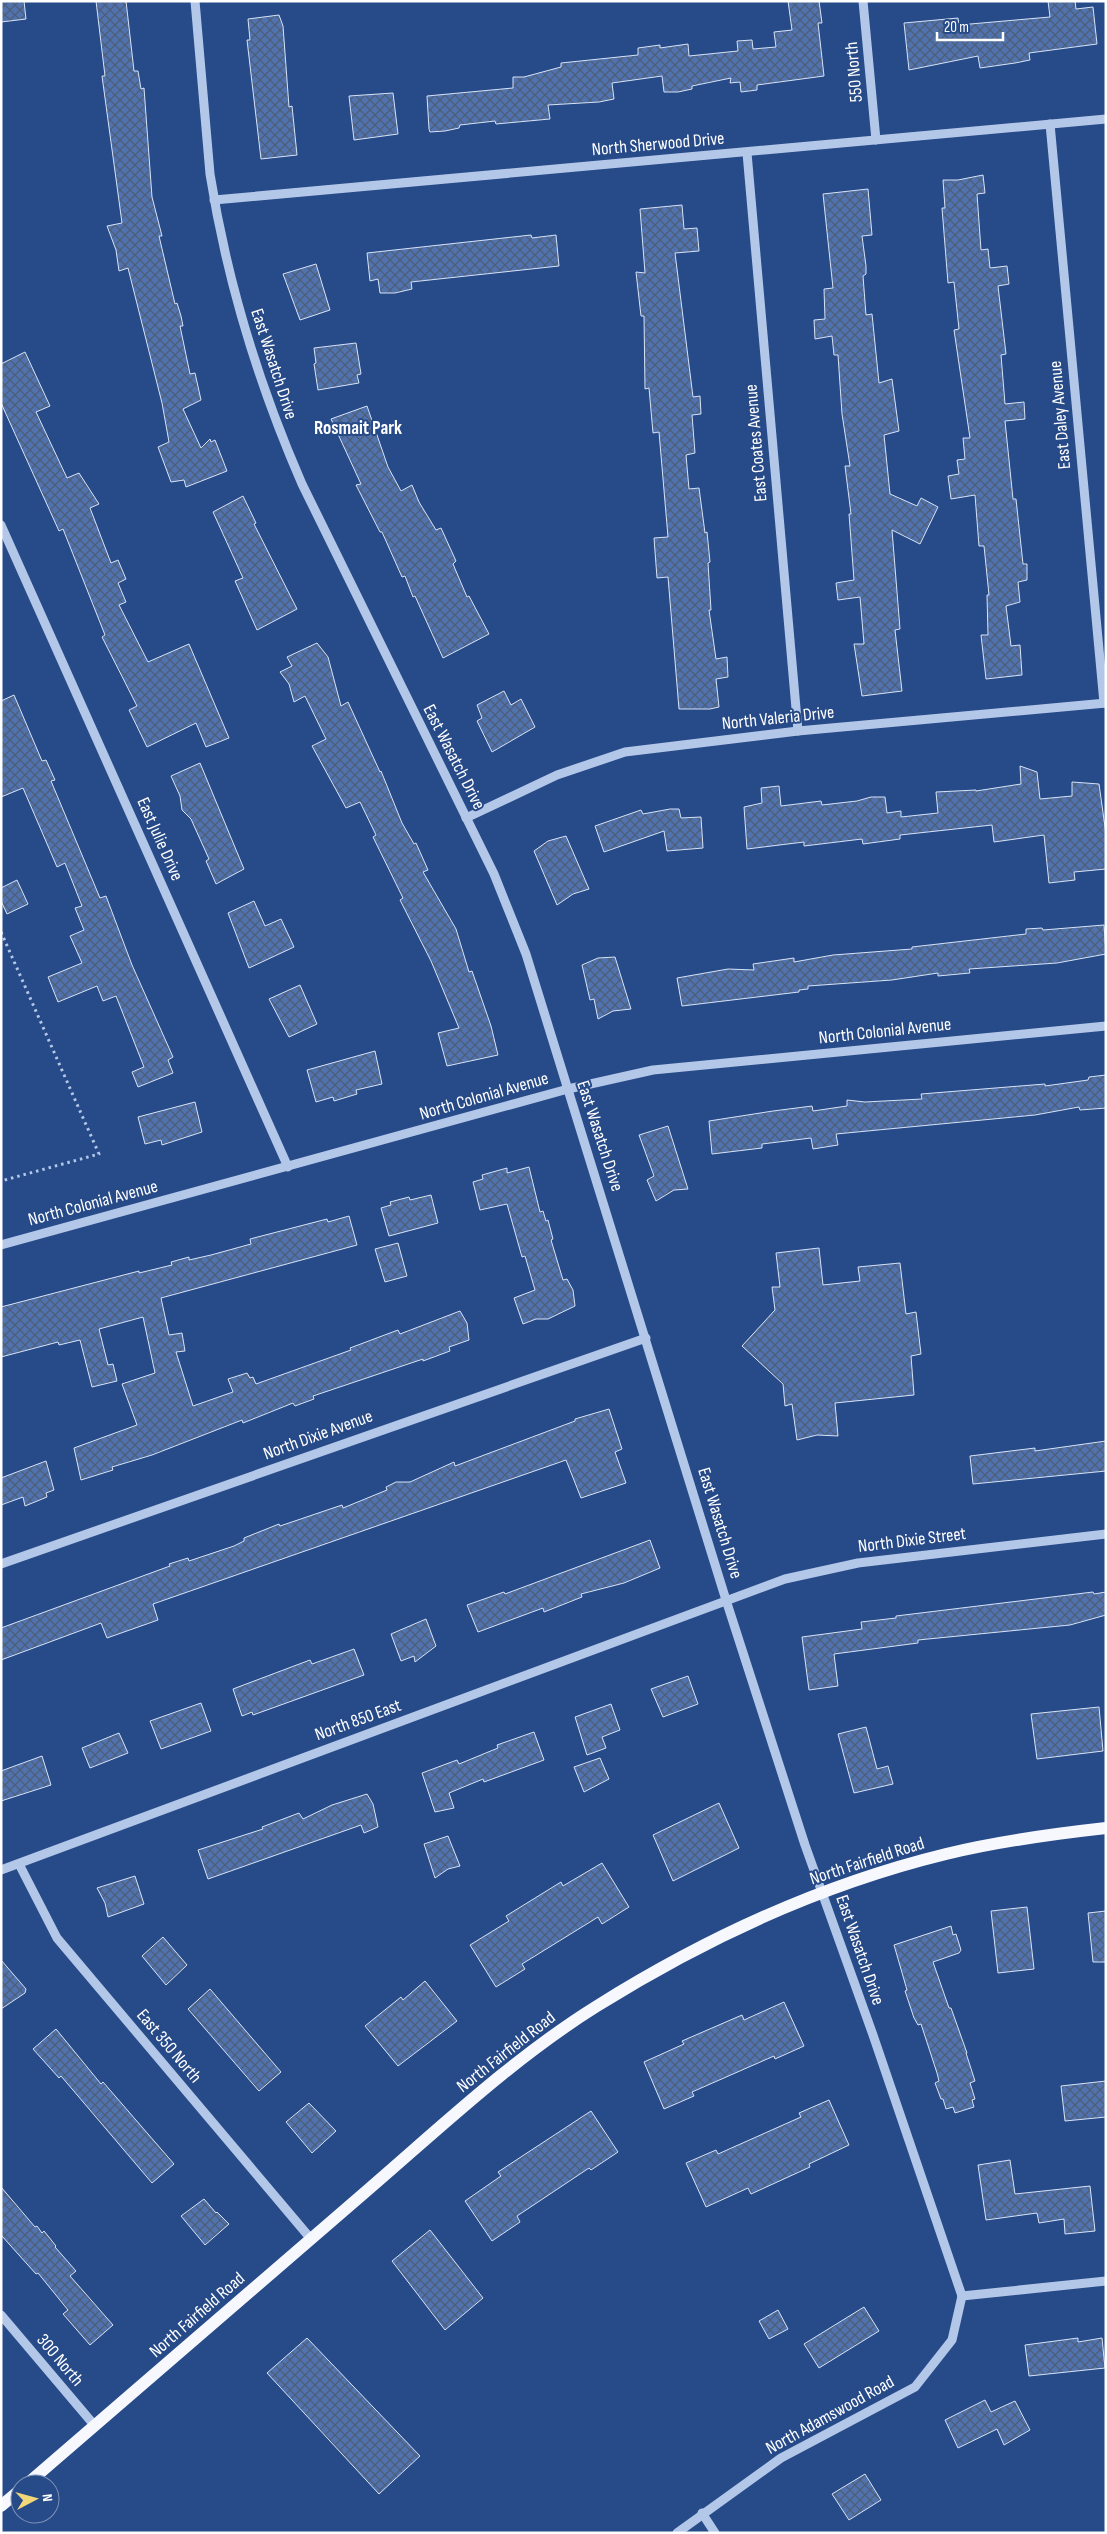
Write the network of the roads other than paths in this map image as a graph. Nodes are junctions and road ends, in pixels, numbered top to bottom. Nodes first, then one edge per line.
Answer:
1 (195, 1) edge
2 (863, 1) edge
3 (1106, 119) edge
4 (1050, 124) junction
5 (876, 140) junction
6 (747, 153) junction
7 (214, 200) junction
8 (1, 525) edge
9 (1105, 703) edge
10 (798, 731) junction
11 (466, 818) junction
12 (1106, 1026) edge
13 (568, 1089) junction
14 (288, 1167) junction
15 (1, 1245) edge
16 (646, 1338) junction
17 (1106, 1534) edge
18 (1, 1564) edge
19 (726, 1600) junction
20 (1106, 1828) edge
21 (19, 1864) junction
22 (1, 1870) edge
23 (823, 1893) junction
24 (311, 2239) junction
25 (1106, 2281) edge
26 (962, 2296) junction
27 (1, 2316) edge
28 (95, 2426) junction
29 (39, 2474) edge
30 (702, 2513) junction
31 (677, 2533) edge
32 (715, 2533) edge

1 - 7 street, East Wasatch Drive
2 - 5 street, 550 North
3 - 4 street, North Sherwood Drive
4 - 5 street, North Sherwood Drive
4 - 9 street, East Daley Avenue
5 - 6 street, North Sherwood Drive
6 - 7 street, North Sherwood Drive
6 - 10 street, East Coates Avenue
7 - 11 street, East Wasatch Drive
8 - 14 street, East Julie Drive
9 - 10 street, North Valeria Drive
10 - 11 street, North Valeria Drive
11 - 13 street, East Wasatch Drive
12 - 13 street, North Colonial Avenue
13 - 14 street, North Colonial Avenue
13 - 16 street, East Wasatch Drive
14 - 15 street, North Colonial Avenue
16 - 18 street, North Dixie Avenue
16 - 19 street, East Wasatch Drive
17 - 19 street, North Dixie Street
19 - 21 street, North 850 East
19 - 23 street, East Wasatch Drive
20 - 23 main road, North Fairfield Road
21 - 22 street, North 850 East
21 - 24 street, East 350 North
23 - 24 main road, North Fairfield Road
23 - 26 street, East Wasatch Drive
24 - 28 main road, North Fairfield Road
25 - 26 street
26 - 30 street, North Adamswood Road
27 - 28 street, 300 North
28 - 29 main road, North Fairfield Road
30 - 31 street, North Adamswood Road
30 - 32 street

